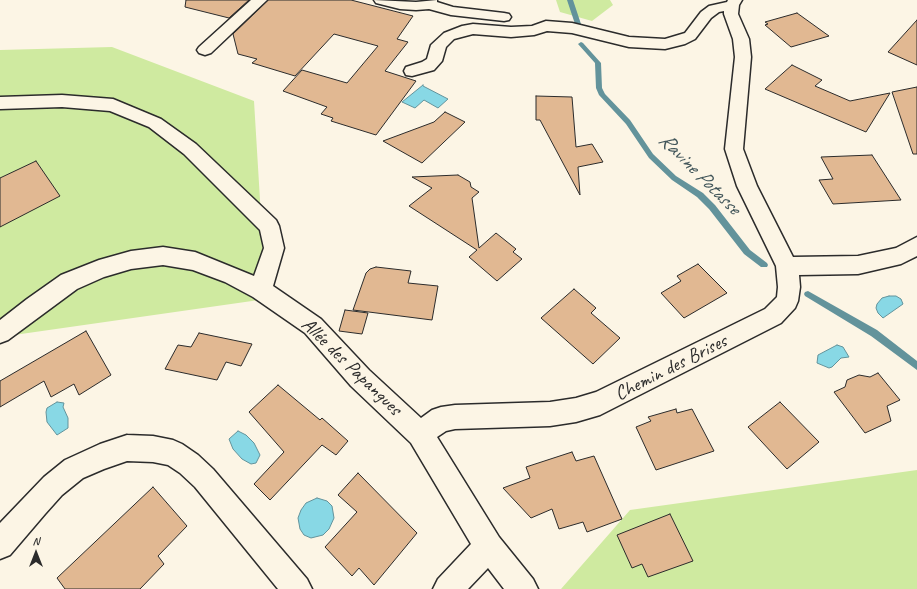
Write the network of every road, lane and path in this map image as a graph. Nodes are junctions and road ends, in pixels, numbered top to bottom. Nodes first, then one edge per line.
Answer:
1 (260, 0) edge
2 (381, 0) edge
3 (430, 2) edge
4 (733, 3) edge
5 (546, 26) junction
6 (205, 50) dead end
7 (412, 70) dead end
8 (0, 103) edge
9 (917, 245) edge
10 (787, 266) junction
11 (262, 290) junction
12 (0, 333) edge
13 (420, 434) junction
14 (0, 545) edge
15 (489, 547) junction
16 (297, 589) edge
17 (448, 589) edge
18 (523, 589) edge

1 - 6 street
2 - 3 street
3 - 5 street
4 - 5 street
4 - 10 street, Chemin des Brises
5 - 7 street
8 - 11 street
9 - 10 street
10 - 13 street, Chemin des Brises
11 - 12 street, Allée des Papangues
11 - 13 street, Allée des Papangues
13 - 15 street
14 - 16 street
15 - 17 street
15 - 18 street

